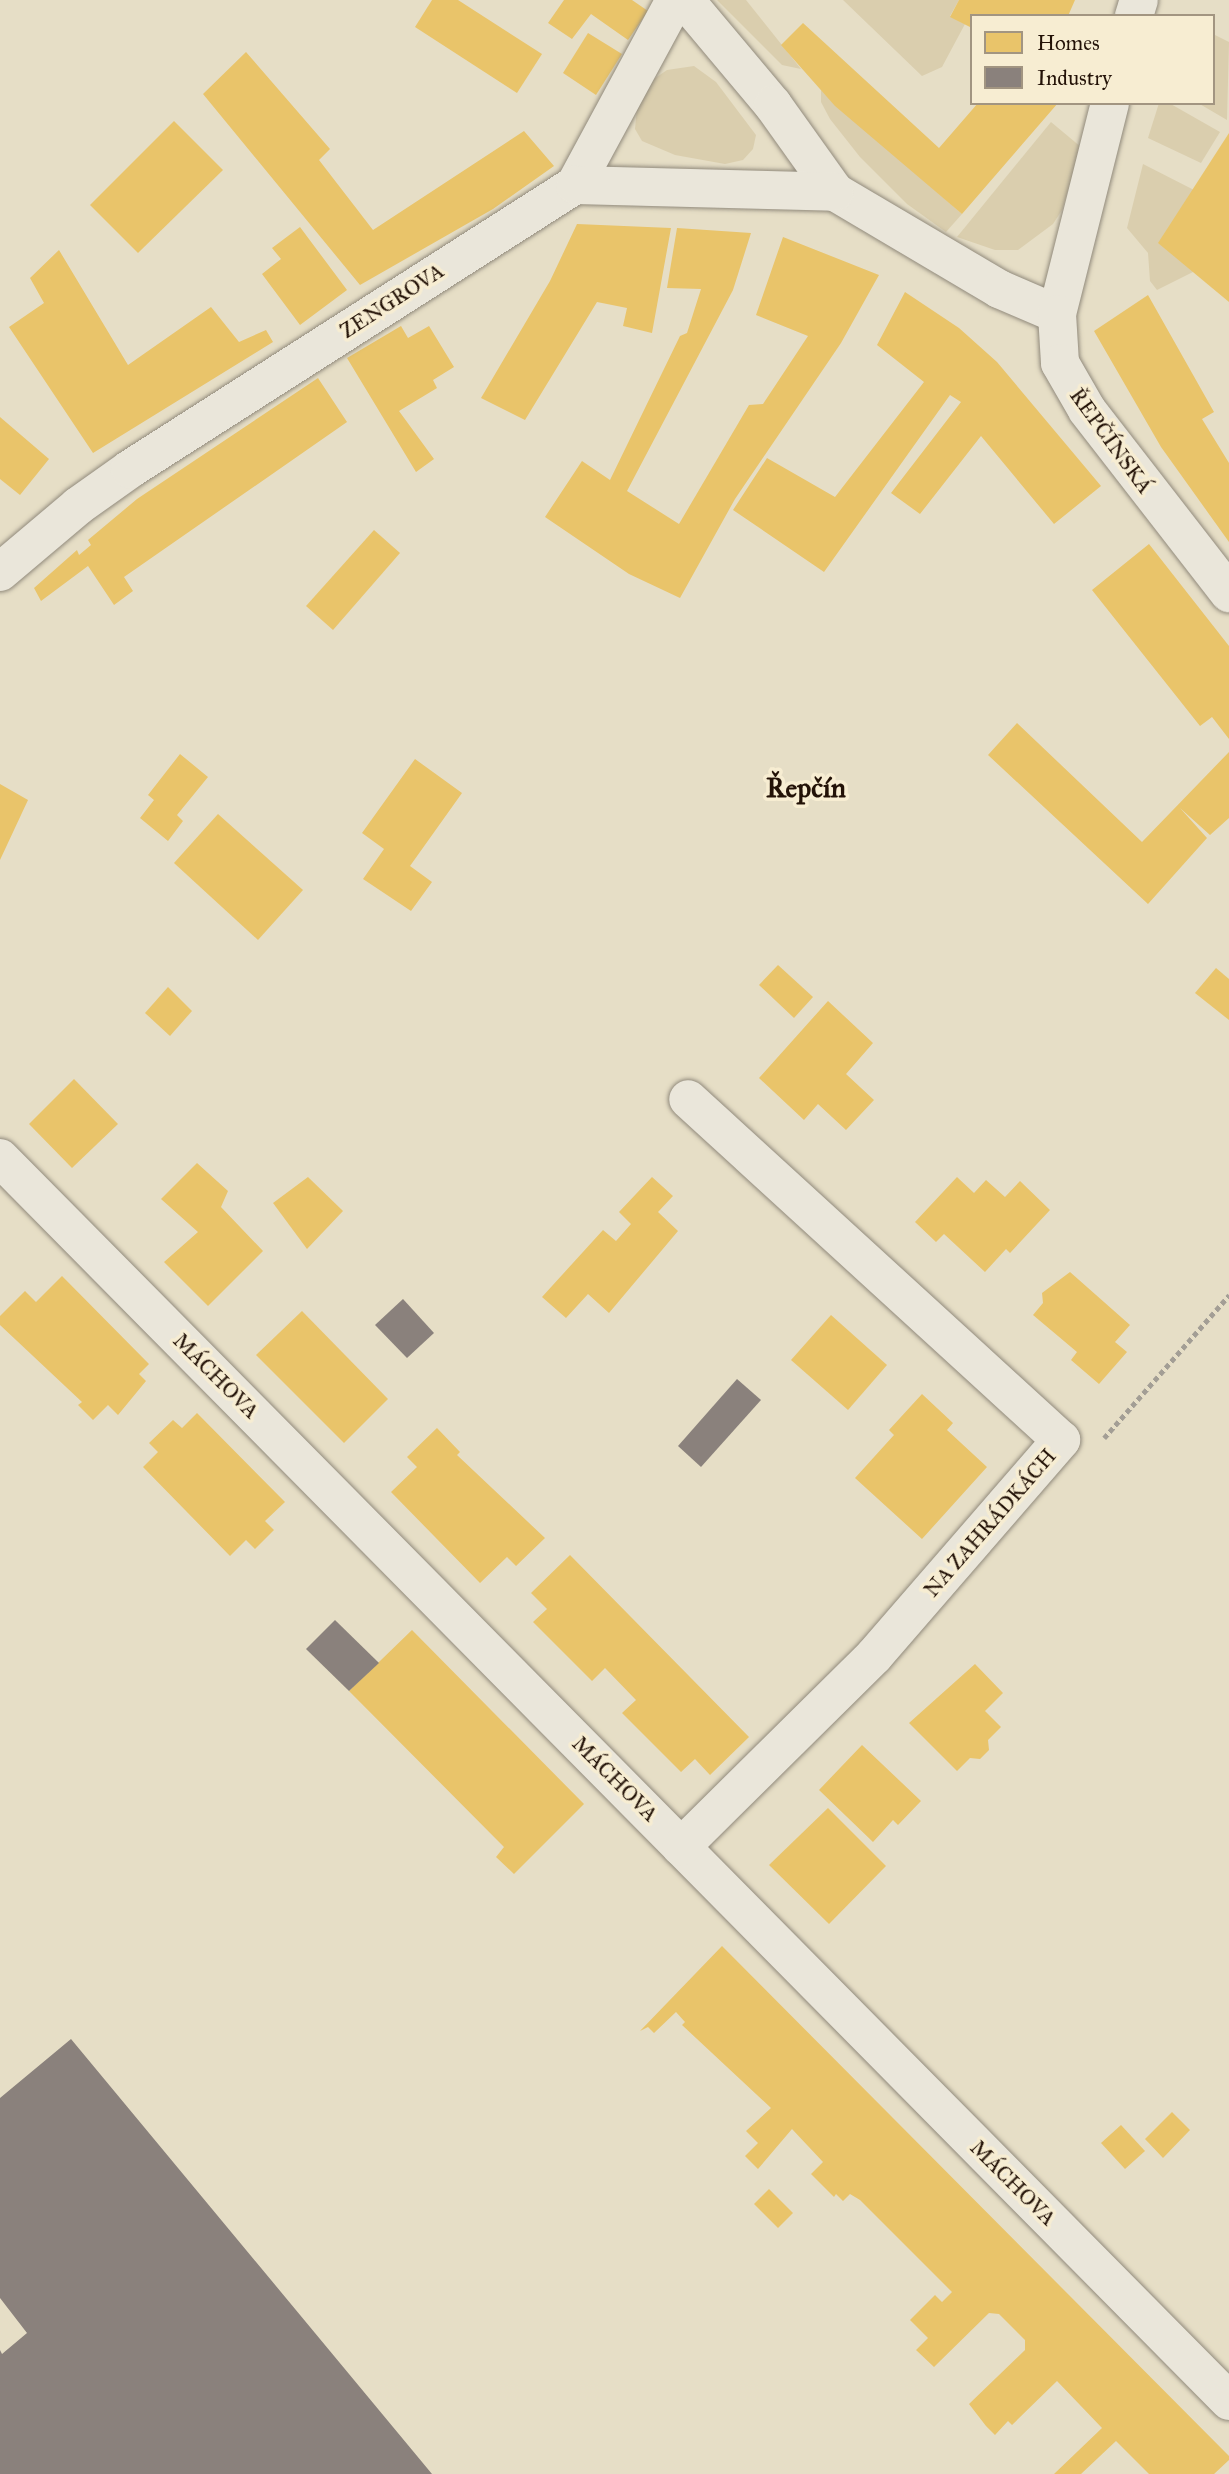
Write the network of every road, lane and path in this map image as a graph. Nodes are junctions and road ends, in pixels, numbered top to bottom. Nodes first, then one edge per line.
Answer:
1 (675, 0) edge
2 (685, 0) edge
3 (1110, 105) edge
4 (575, 185) junction
5 (835, 192) junction
6 (1057, 314) junction
7 (0, 572) edge
8 (1229, 593) edge
9 (688, 1099) dead end
10 (0, 1158) edge
11 (681, 1847) junction
12 (1229, 2401) edge

1 - 4 street
2 - 5 street
3 - 6 street, ŘEPČÍNSKÁ
4 - 5 street
4 - 7 street, ZENGROVA
5 - 6 street
6 - 8 street, ŘEPČÍNSKÁ
9 - 11 street, NA ZAHRÁDKÁCH
10 - 11 street, MÁCHOVA
11 - 12 street, MÁCHOVA

